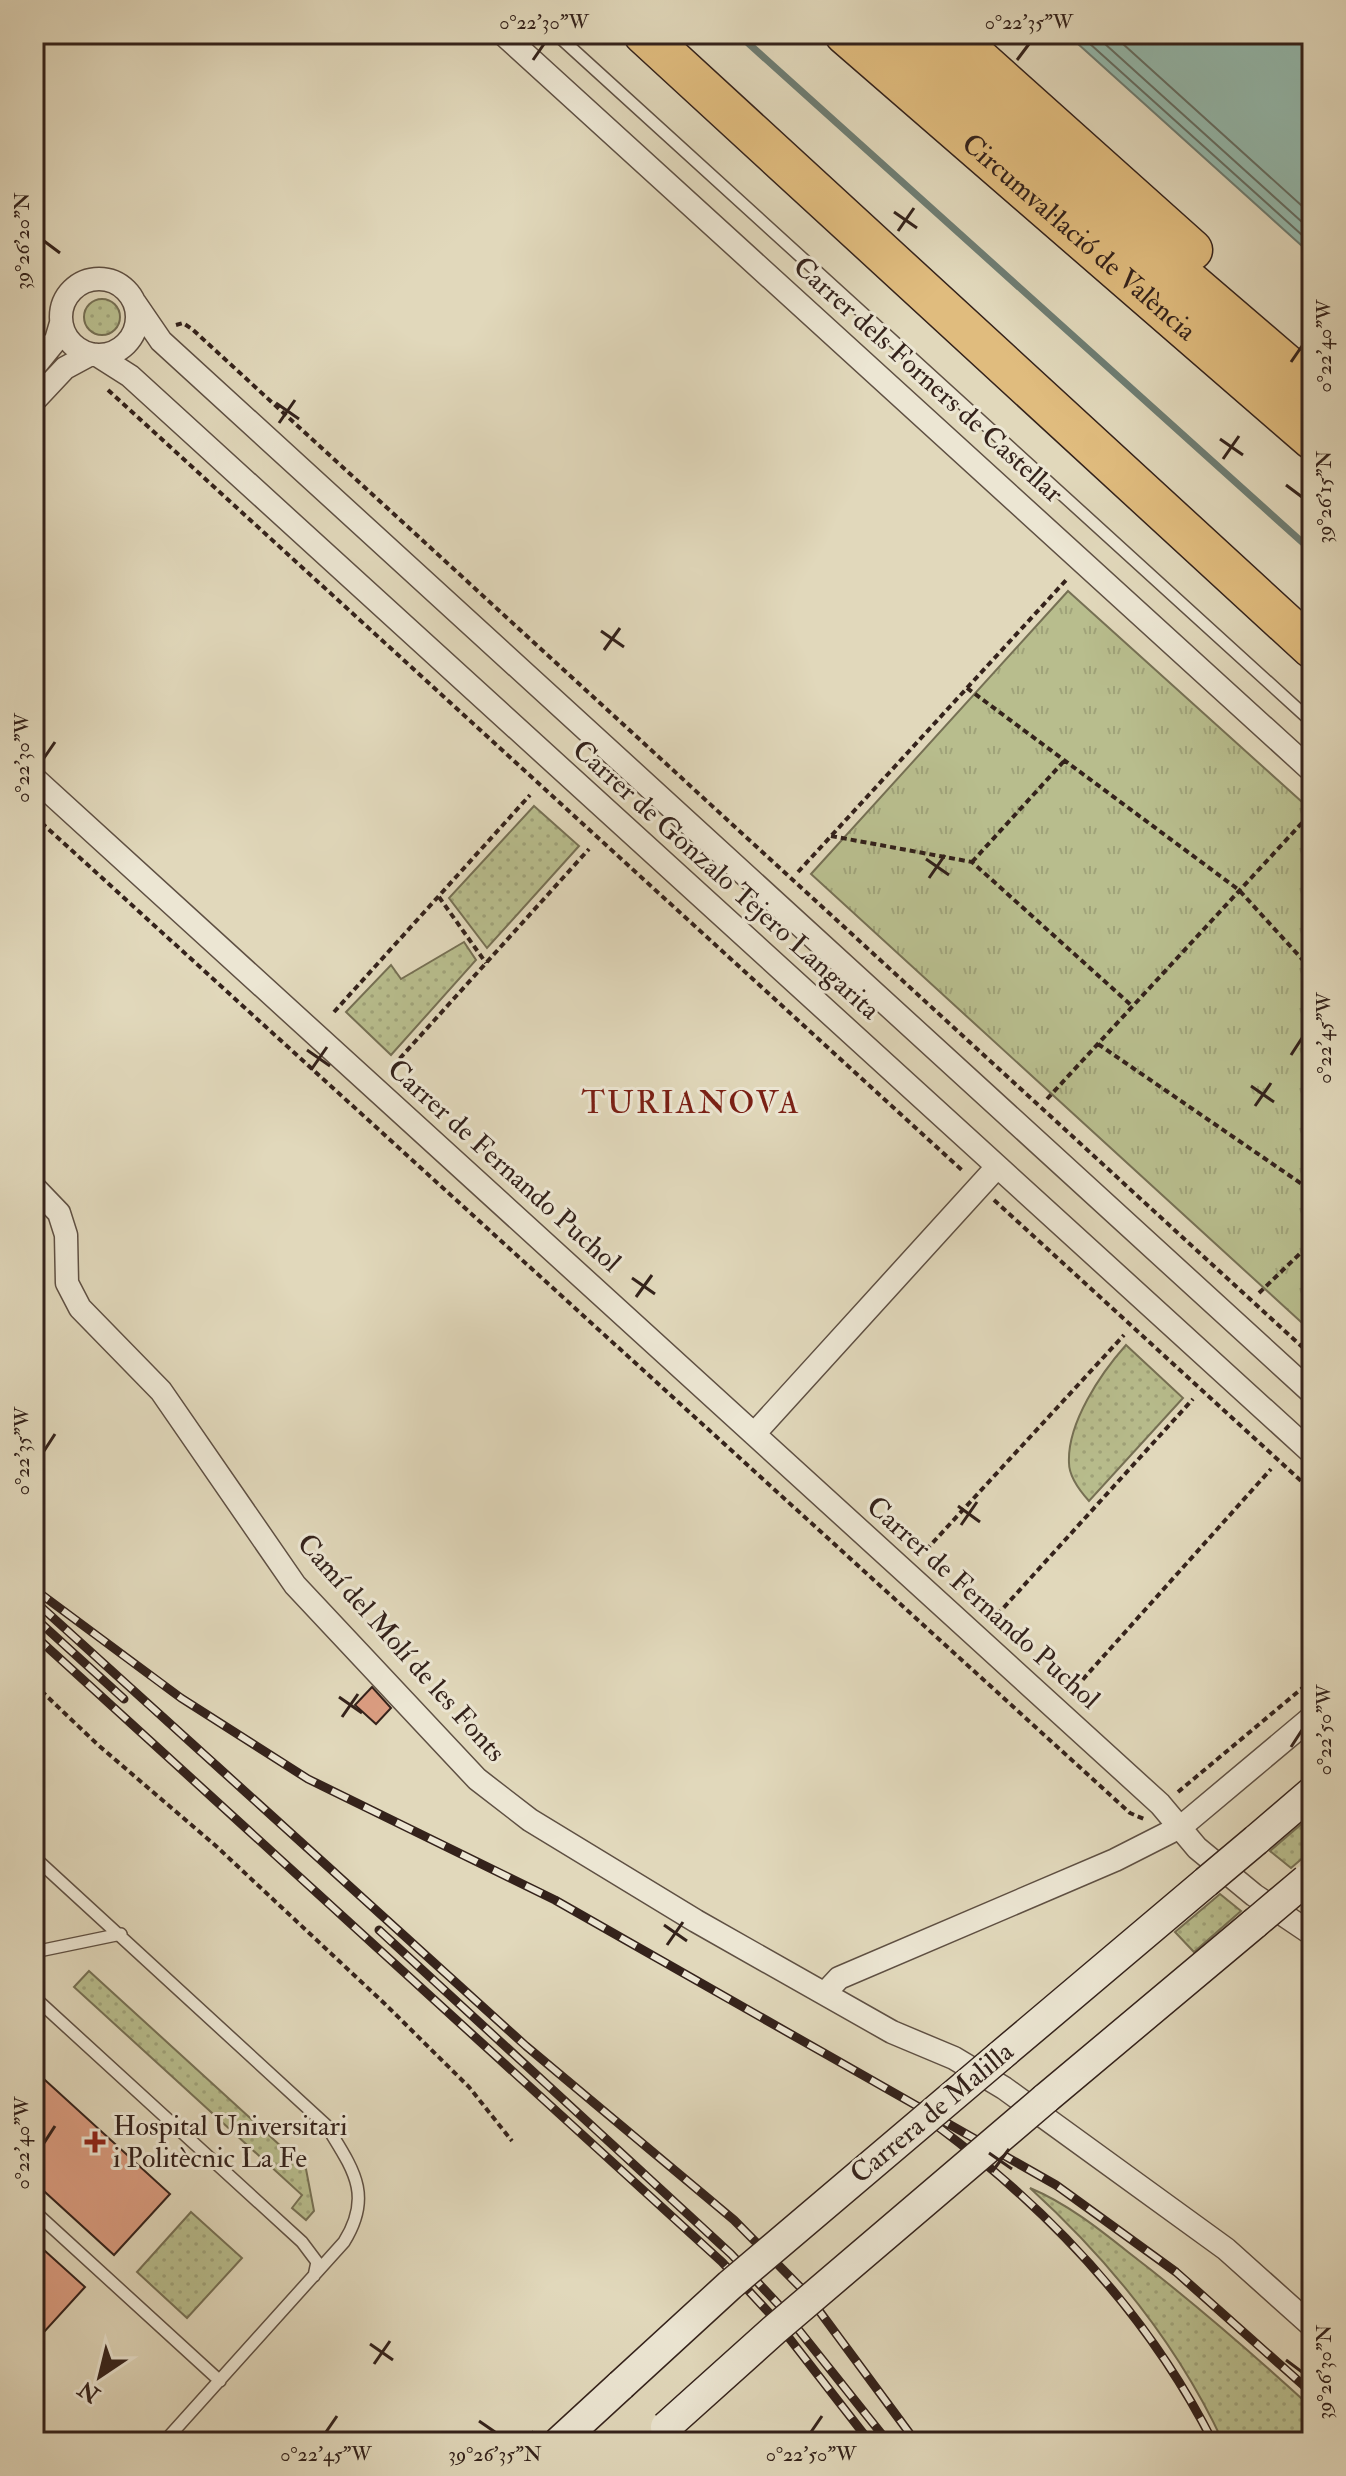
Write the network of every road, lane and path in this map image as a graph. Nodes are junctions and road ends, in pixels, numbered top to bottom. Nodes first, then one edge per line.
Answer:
1 (503, 34) edge
2 (556, 34) edge
3 (644, 34) edge
4 (845, 34) edge
5 (901, 34) edge
6 (951, 34) edge
7 (135, 303) junction
8 (61, 323) junction
9 (176, 324) dead end
10 (94, 355) junction
11 (1312, 358) edge
12 (34, 367) edge
13 (1312, 387) edge
14 (113, 394) dead end
15 (34, 401) edge
16 (1312, 439) edge
17 (1068, 578) dead end
18 (1312, 648) edge
19 (967, 688) junction
20 (1312, 722) edge
21 (1065, 760) junction
22 (1312, 771) edge
23 (34, 778) edge
24 (530, 795) dead end
25 (1312, 812) edge
26 (831, 836) junction
27 (589, 849) dead end
28 (972, 862) junction
29 (798, 872) dead end
30 (1239, 890) junction
31 (439, 897) junction
32 (486, 963) junction
33 (1312, 970) edge
34 (1132, 1006) junction
35 (334, 1012) dead end
36 (1098, 1044) junction
37 (393, 1066) dead end
38 (1047, 1099) dead end
39 (997, 1167) junction
40 (34, 1187) edge
41 (979, 1187) junction
42 (1312, 1191) edge
43 (1312, 1242) edge
44 (1259, 1293) dead end
45 (1124, 1335) dead end
46 (1312, 1356) edge
47 (1312, 1393) edge
48 (1193, 1399) dead end
49 (754, 1434) junction
50 (1312, 1453) edge
51 (1271, 1469) dead end
52 (1312, 1491) edge
53 (926, 1550) dead end
54 (997, 1615) dead end
55 (34, 1684) edge
56 (1076, 1687) dead end
57 (1312, 1717) edge
58 (1312, 1792) edge
59 (1182, 1826) junction
60 (34, 1857) edge
61 (1309, 1878) edge
62 (121, 1934) junction
63 (1312, 1934) edge
64 (34, 1952) edge
65 (826, 1992) junction
66 (34, 1997) edge
67 (512, 2141) dead end
68 (34, 2211) edge
69 (312, 2280) junction
70 (1312, 2326) edge
71 (220, 2381) junction
72 (658, 2434) edge
73 (164, 2442) edge
74 (559, 2442) edge

1 - 22 street, Carrer dels Forners de Castellar
2 - 20 lane
3 - 18 highway
4 - 16 highway, Circumval·lació de València
5 - 13 highway, Circumval·lació de València
6 - 11 highway
7 - 8 street
7 - 10 street
7 - 47 street, Carrer de Gonzalo Tejero Langarita
8 - 10 street
8 - 12 street
9 - 46 path
10 - 15 street
10 - 39 street, Carrer de Gonzalo Tejero Langarita
14 - 41 path
17 - 19 path
19 - 21 path
19 - 26 path
21 - 28 path
21 - 30 path
23 - 49 street, Carrer de Fernando Puchol
24 - 31 path
25 - 30 path
26 - 28 path
26 - 29 path
27 - 32 path
28 - 34 path
30 - 33 path
30 - 34 path
31 - 32 path
31 - 35 path
32 - 37 path
34 - 36 path
36 - 38 path
36 - 42 path
39 - 41 street
39 - 50 street, Carrer de Gonzalo Tejero Langarita
40 - 65 street, Camí del Molí de les Fonts
41 - 49 street
41 - 52 path
43 - 44 path
45 - 53 path
48 - 54 path
49 - 59 street, Carrer de Fernando Puchol
51 - 56 path
55 - 67 path
57 - 59 street
58 - 74 street, Carrera de Malilla, bridge
59 - 63 street, Carrer de Fernando Puchol
59 - 65 street
60 - 62 lane
61 - 72 street, bridge
62 - 64 lane
62 - 69 lane
65 - 70 street, Camí del Molí de les Fonts
66 - 69 lane
68 - 71 lane
69 - 71 lane
71 - 73 lane

